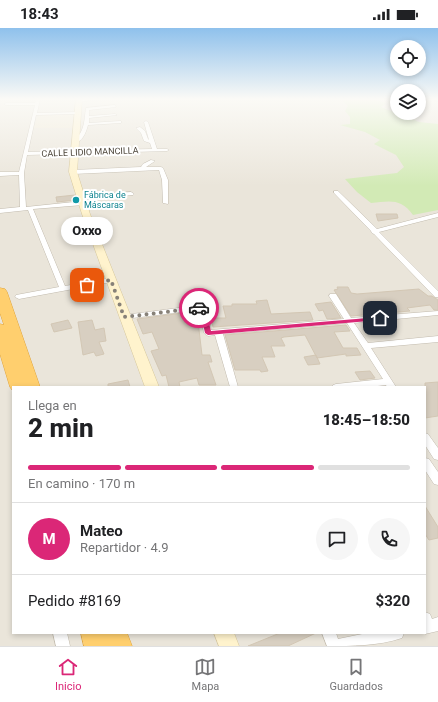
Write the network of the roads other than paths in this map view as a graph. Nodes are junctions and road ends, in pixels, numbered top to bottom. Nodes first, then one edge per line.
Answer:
1 (32, 128) edge
2 (76, 128) edge
3 (85, 128) edge
4 (138, 128) dead end
5 (148, 128) edge
6 (75, 142) junction
7 (153, 142) junction
8 (155, 150) junction
9 (167, 150) dead end
10 (75, 153) junction
11 (25, 154) junction
12 (153, 161) dead end
13 (142, 169) junction
14 (73, 172) junction
15 (0, 174) edge
16 (21, 174) junction
17 (336, 192) dead end
18 (131, 194) dead end
19 (82, 201) junction
20 (166, 203) dead end
21 (27, 208) junction
22 (0, 211) edge
23 (438, 215) edge
24 (374, 232) junction
25 (111, 280) junction
26 (63, 289) junction
27 (0, 292) edge
28 (438, 295) edge
29 (333, 296) dead end
30 (19, 297) dead end
31 (438, 313) edge
32 (124, 317) junction
33 (350, 321) junction
34 (0, 328) edge
35 (218, 332) junction
36 (438, 339) edge
37 (366, 346) junction
38 (390, 384) edge
39 (18, 386) edge
40 (32, 386) edge
41 (152, 386) edge
42 (234, 386) edge
43 (354, 386) edge
44 (426, 438) edge
45 (438, 456) edge
46 (426, 458) edge
47 (426, 463) edge
48 (438, 481) edge
49 (60, 634) edge
50 (93, 634) edge
51 (115, 634) edge
52 (224, 634) edge
53 (329, 634) edge
54 (392, 634) edge
55 (63, 646) edge
56 (97, 646) edge
57 (119, 646) edge
58 (229, 646) edge
59 (334, 646) edge
60 (338, 646) edge

1 - 11 street
2 - 6 street
3 - 6 street
4 - 7 street
5 - 7 street
6 - 10 street
7 - 8 street
8 - 9 street, CALLE LIDIO MANCILLA
8 - 10 street, CALLE LIDIO MANCILLA
10 - 11 street, CALLE LIDIO MANCILLA
10 - 14 street
11 - 16 street
12 - 13 street
13 - 14 street
13 - 20 street
14 - 19 street
15 - 16 street
16 - 21 street
17 - 24 street
18 - 19 street
19 - 21 street
19 - 25 street
21 - 22 street
21 - 26 street
23 - 24 street
24 - 28 street
25 - 26 street
25 - 32 street
26 - 30 street
27 - 40 highway
29 - 33 street
31 - 33 street
32 - 35 street
32 - 41 street
33 - 35 street
33 - 37 street
34 - 39 highway
35 - 42 street
36 - 37 street
37 - 38 street
38 - 43 street
44 - 45 street
45 - 46 street
47 - 48 street
49 - 55 street
50 - 56 highway
51 - 57 highway
52 - 58 street
53 - 59 street
54 - 60 street

